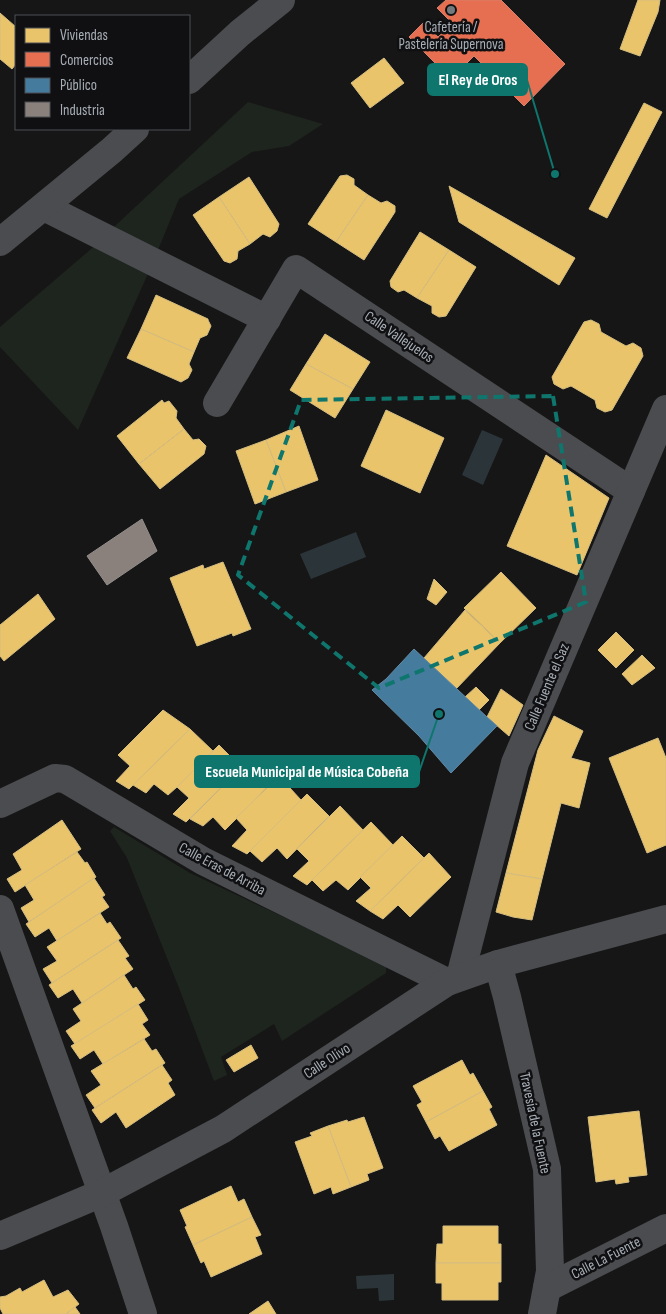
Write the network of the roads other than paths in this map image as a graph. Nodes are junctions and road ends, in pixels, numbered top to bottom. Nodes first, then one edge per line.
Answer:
1 (272, 5) edge
2 (190, 79) edge
3 (134, 130) edge
4 (44, 207) junction
5 (0, 242) edge
6 (267, 319) junction
7 (217, 403) dead end
8 (666, 408) edge
9 (631, 491) junction
10 (0, 804) edge
11 (0, 909) edge
12 (666, 919) edge
13 (498, 964) junction
14 (454, 979) junction
15 (102, 1193) junction
16 (666, 1228) edge
17 (0, 1236) edge
18 (544, 1301) edge
19 (143, 1314) edge

1 - 2 street
3 - 4 street
4 - 5 street
4 - 6 street
6 - 7 street, Calle Vallejuelos
6 - 9 street, Calle Vallejuelos
8 - 9 street, Calle Fuente el Saz
9 - 14 street, Calle Fuente el Saz
10 - 14 street, Calle Eras de Arriba
11 - 15 street
12 - 13 street, Calle Olivo
13 - 14 street, Calle Olivo
13 - 18 street, Travesía de la Fuente
14 - 15 street, Calle Olivo
15 - 17 street, Calle Olivo
15 - 19 street
16 - 18 street, Calle La Fuente

